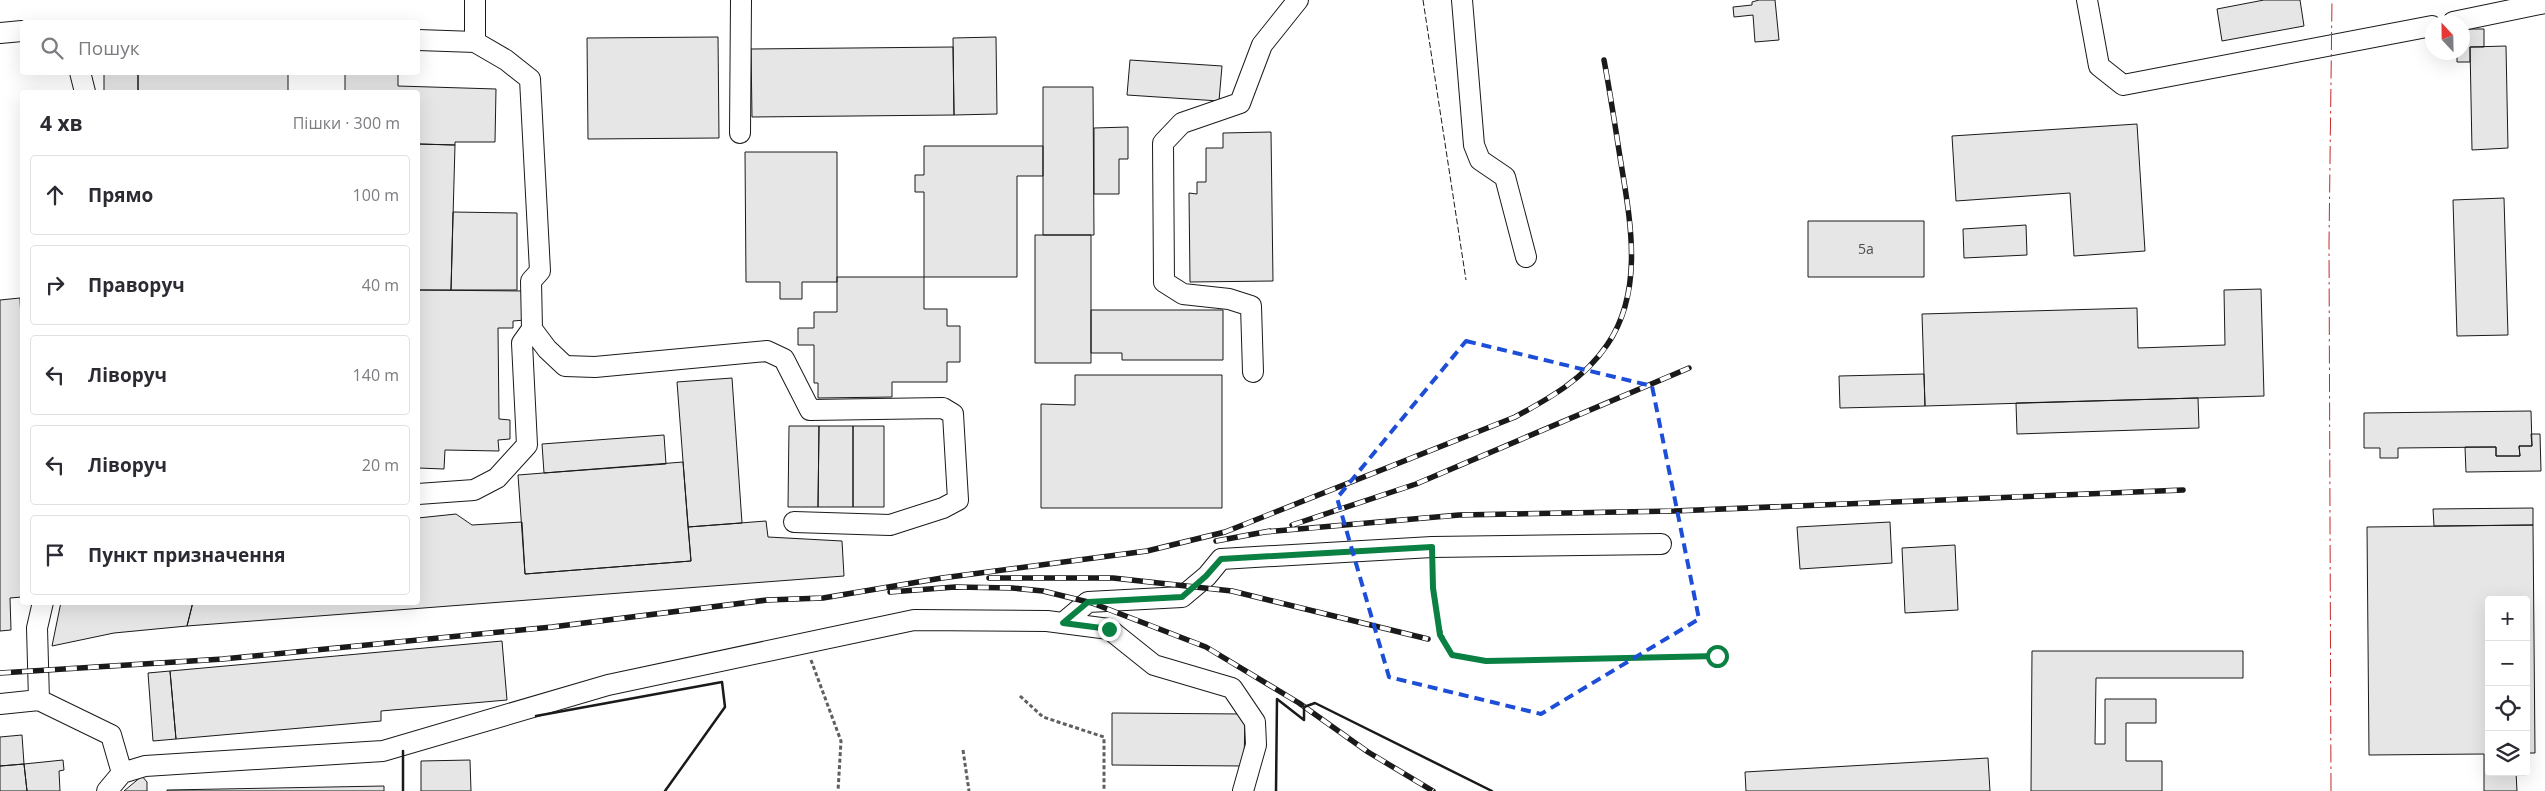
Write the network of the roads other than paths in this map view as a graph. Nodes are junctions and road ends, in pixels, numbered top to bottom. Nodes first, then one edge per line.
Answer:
1 (475, 0) edge
2 (741, 0) edge
3 (1298, 0) edge
4 (1462, 0) edge
5 (2087, 0) edge
6 (2545, 3) edge
7 (2470, 18) edge
8 (2425, 27) edge
9 (20, 30) edge
10 (0, 33) edge
11 (420, 40) edge
12 (475, 42) junction
13 (81, 75) edge
14 (84, 90) edge
15 (740, 133) dead end
16 (1526, 257) dead end
17 (532, 329) junction
18 (1254, 372) dead end
19 (420, 494) edge
20 (794, 522) dead end
21 (1661, 544) dead end
22 (42, 605) edge
23 (1063, 623) junction
24 (39, 700) junction
25 (0, 704) edge
26 (122, 773) junction
27 (107, 791) edge
28 (1243, 791) edge

1 - 12 street
2 - 15 street
3 - 18 street
4 - 16 street
5 - 8 street
6 - 7 street
9 - 10 street
11 - 12 street
12 - 17 street
13 - 14 street
17 - 19 street
17 - 20 street
21 - 23 street
22 - 24 street
23 - 26 street
23 - 28 street
24 - 25 street
24 - 26 street
26 - 27 street

